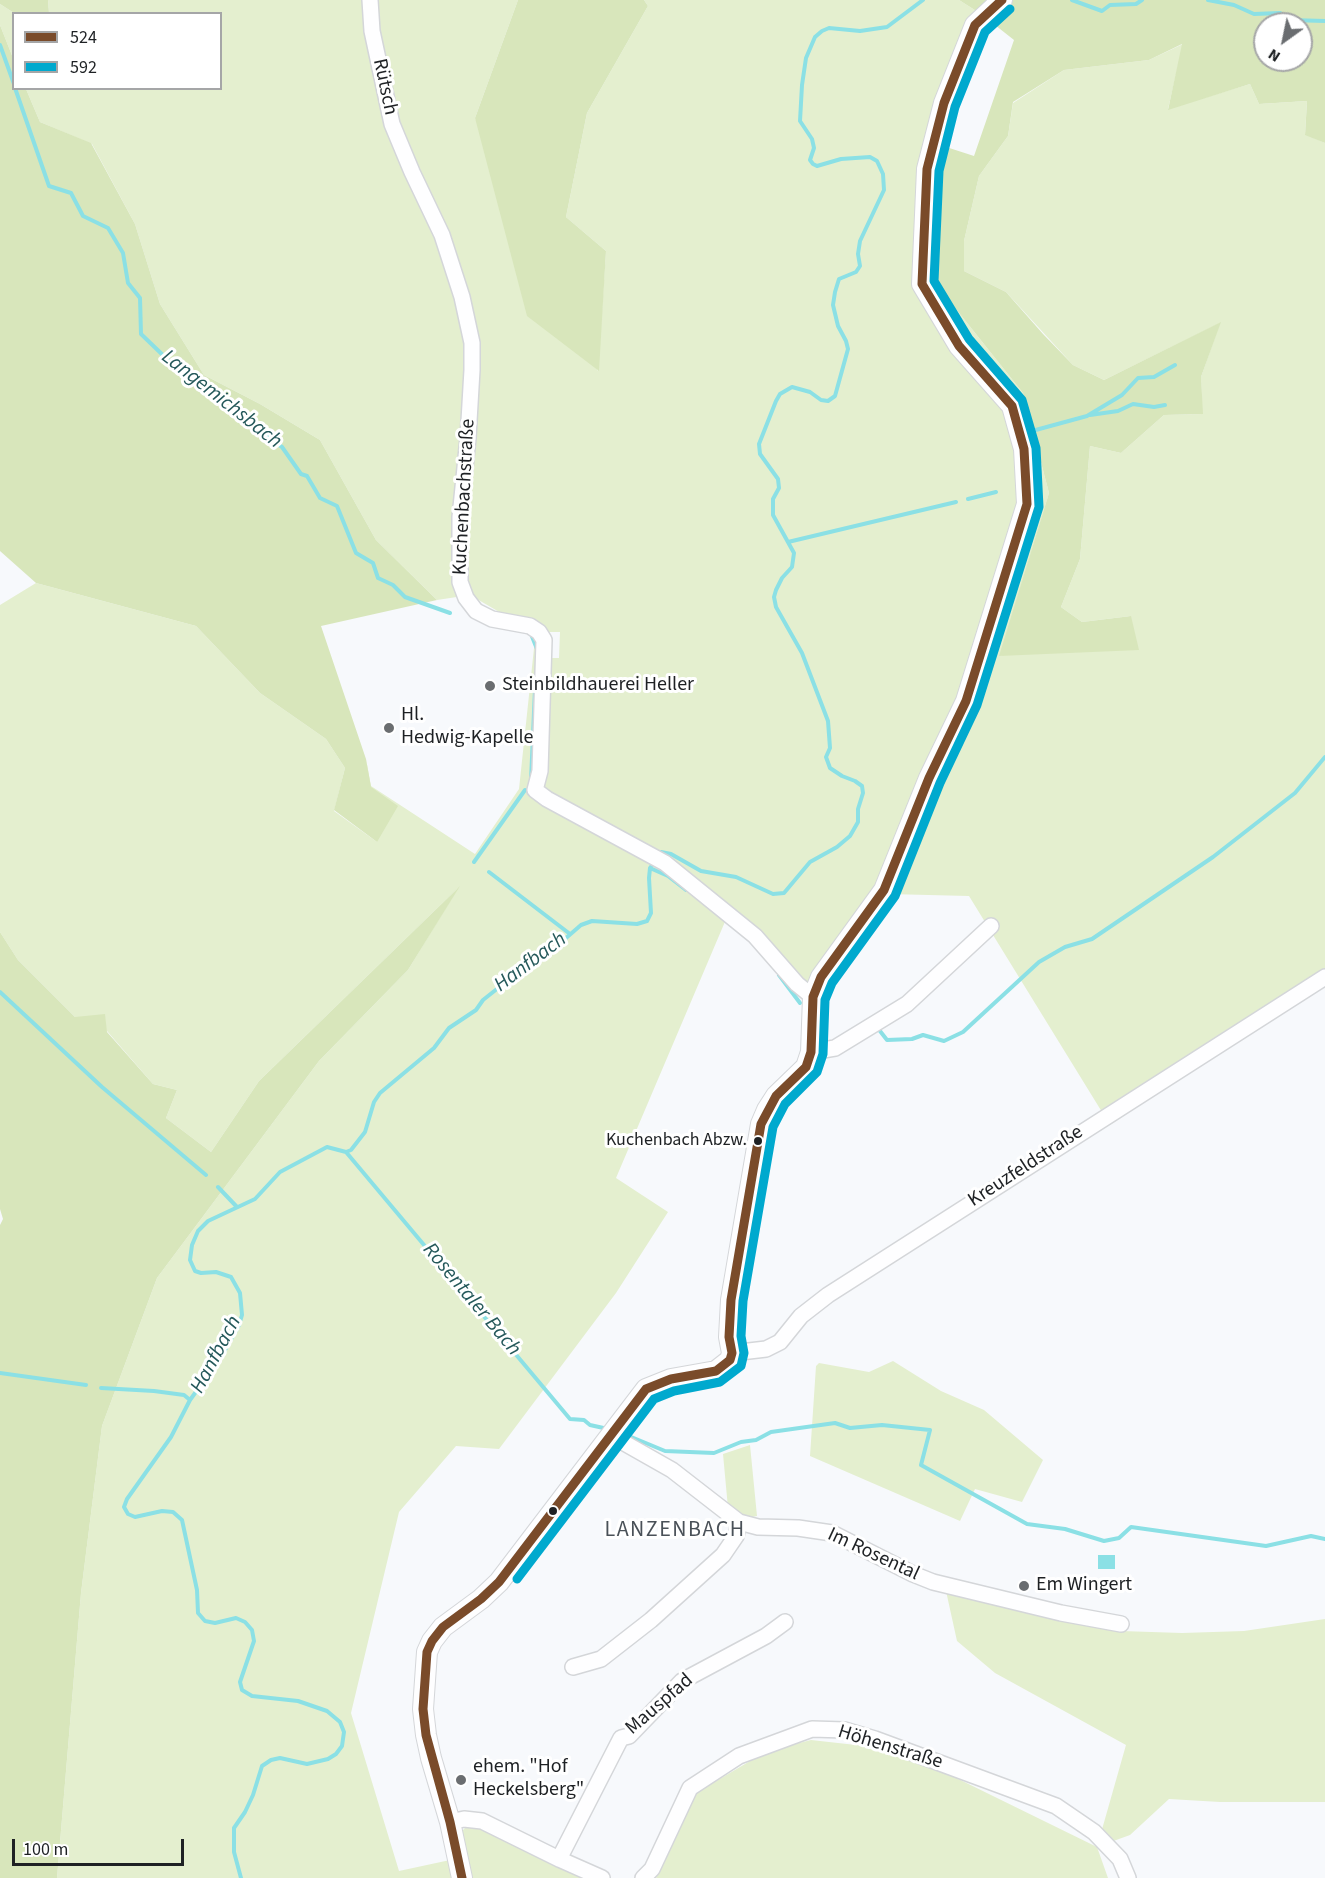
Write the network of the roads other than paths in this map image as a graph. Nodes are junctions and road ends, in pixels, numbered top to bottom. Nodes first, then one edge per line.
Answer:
1 (370, 0) edge
2 (1002, 0) edge
3 (412, 172) joint
4 (991, 926) dead end
5 (1325, 977) edge
6 (813, 997) junction
7 (811, 1052) junction
8 (732, 1353) junction
9 (612, 1436) junction
10 (739, 1522) junction
11 (785, 1622) dead end
12 (1121, 1624) dead end
13 (573, 1667) dead end
14 (450, 1822) junction
15 (559, 1859) junction
16 (462, 1878) edge
17 (602, 1878) edge
18 (643, 1878) edge
19 (1128, 1878) edge

1 - 3 street, Rütsch
2 - 6 main road
3 - 6 street, Kuchenbachstraße
4 - 7 street
5 - 8 street, Kreuzfeldstraße
6 - 7 main road
7 - 8 main road
8 - 9 main road
9 - 10 street, Im Rosental
9 - 14 main road
10 - 12 street, Im Rosental
10 - 13 street
11 - 15 street, Mauspfad
14 - 15 street
14 - 16 main road
15 - 17 street
18 - 19 street, Höhenstraße

